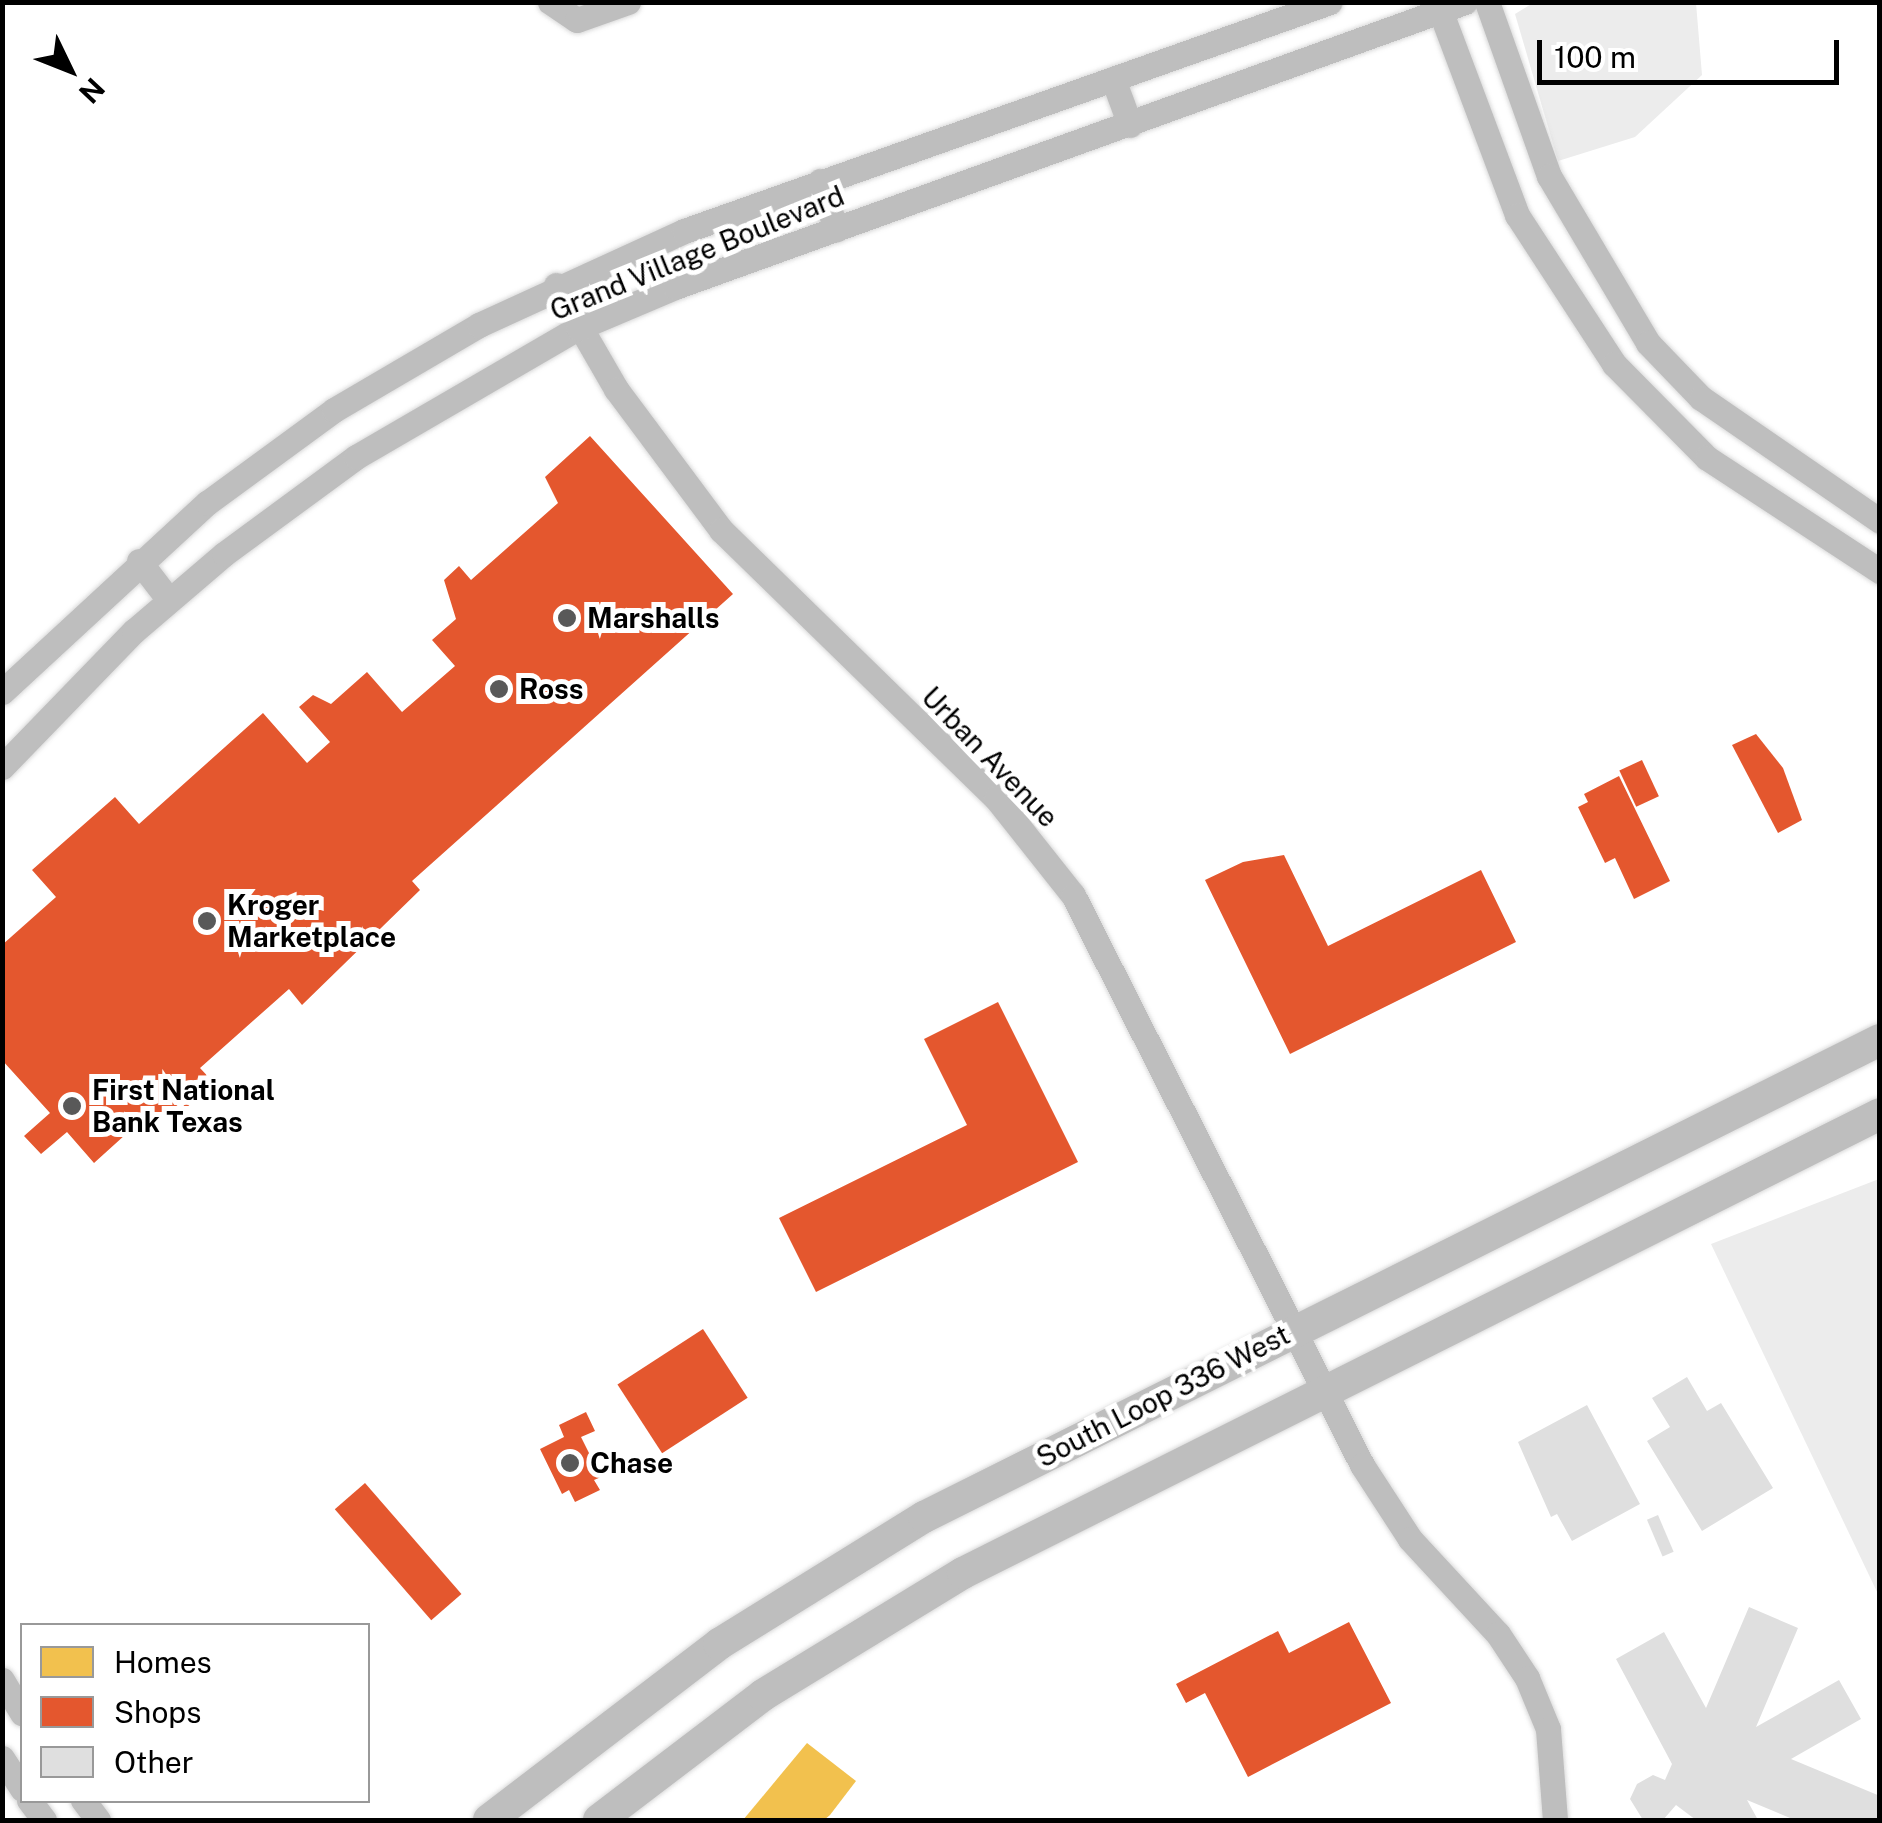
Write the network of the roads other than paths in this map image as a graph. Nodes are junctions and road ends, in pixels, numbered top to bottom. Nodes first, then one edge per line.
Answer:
1 (550, 2) edge
2 (628, 2) edge
3 (1330, 2) edge
4 (1487, 2) edge
5 (1448, 5) edge
6 (1113, 79) junction
7 (1130, 125) junction
8 (820, 181) junction
9 (836, 229) junction
10 (556, 285) junction
11 (578, 328) junction
12 (1880, 521) edge
13 (139, 561) junction
14 (1880, 571) edge
15 (170, 600) junction
16 (2, 692) edge
17 (2, 768) edge
18 (1880, 1040) edge
19 (1880, 1114) edge
20 (1296, 1330) junction
21 (1325, 1391) junction
22 (2, 1680) edge
23 (20, 1710) edge
24 (2, 1758) edge
25 (20, 1787) edge
26 (488, 1820) edge
27 (599, 1820) edge
28 (1555, 1820) edge

1 - 2 street
3 - 6 street, Grand Village Boulevard
4 - 12 street
5 - 7 street, Grand Village Boulevard
5 - 14 street
6 - 7 street
6 - 8 street, Grand Village Boulevard
7 - 9 street, Grand Village Boulevard
8 - 9 street
8 - 10 street, Grand Village Boulevard
9 - 11 street, Grand Village Boulevard
10 - 11 street, Urban Avenue
10 - 13 street, Grand Village Boulevard
11 - 15 street, Grand Village Boulevard
11 - 20 street, Urban Avenue
13 - 15 street
13 - 16 street, Grand Village Boulevard
15 - 17 street, Grand Village Boulevard
18 - 20 main road, South Loop 336 West
19 - 21 main road
20 - 21 street, Urban Avenue
20 - 26 main road, South Loop 336 West
21 - 27 main road
21 - 28 street, Urban Avenue
22 - 23 street
24 - 25 street

